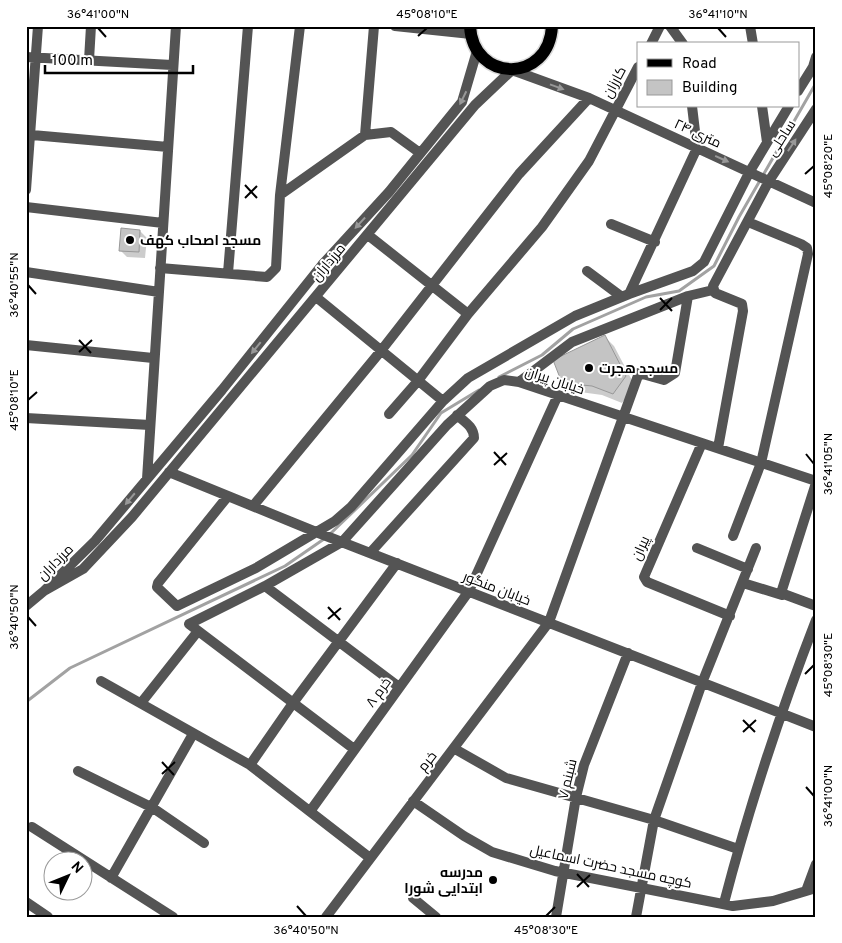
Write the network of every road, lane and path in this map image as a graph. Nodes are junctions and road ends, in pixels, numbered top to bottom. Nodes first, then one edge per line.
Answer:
1 (38, 26) edge
2 (91, 26) edge
3 (176, 26) edge
4 (248, 26) edge
5 (300, 26) edge
6 (374, 26) edge
7 (395, 26) edge
8 (552, 26) edge
9 (660, 26) edge
10 (670, 26) edge
11 (750, 26) edge
12 (470, 30) edge
13 (652, 42) edge
14 (682, 42) edge
15 (753, 42) edge
16 (477, 51) junction
17 (816, 57) edge
18 (30, 58) edge
19 (89, 60) junction
20 (172, 65) junction
21 (637, 69) edge
22 (512, 70) junction
23 (800, 88) edge
24 (589, 98) junction
25 (692, 108) edge
26 (762, 108) edge
27 (788, 108) edge
28 (29, 109) edge
29 (615, 110) junction
30 (815, 114) edge
31 (32, 135) junction
32 (365, 135) junction
33 (767, 142) junction
34 (168, 147) junction
35 (697, 148) junction
36 (420, 153) junction
37 (28, 161) edge
38 (750, 172) junction
39 (769, 182) junction
40 (26, 190) edge
41 (280, 195) junction
42 (816, 203) edge
43 (26, 206) edge
44 (748, 222) junction
45 (162, 223) junction
46 (611, 224) dead end
47 (368, 235) junction
48 (655, 242) junction
49 (812, 255) edge
50 (160, 268) junction
51 (587, 271) dead end
52 (26, 272) edge
53 (228, 273) junction
54 (431, 285) junction
55 (713, 290) junction
56 (159, 292) junction
57 (626, 296) junction
58 (688, 296) junction
59 (316, 297) junction
60 (468, 314) junction
61 (26, 345) edge
62 (380, 352) junction
63 (153, 358) junction
64 (417, 382) junction
65 (519, 382) junction
66 (558, 395) junction
67 (442, 401) junction
68 (389, 414) dead end
69 (457, 415) junction
70 (26, 418) edge
71 (623, 418) junction
72 (150, 425) junction
73 (702, 443) junction
74 (718, 448) junction
75 (761, 463) junction
76 (170, 472) junction
77 (147, 479) junction
78 (816, 482) edge
79 (228, 496) junction
80 (252, 506) junction
81 (316, 532) junction
82 (733, 536) dead end
83 (342, 542) junction
84 (697, 548) dead end
85 (756, 548) dead end
86 (370, 553) junction
87 (397, 563) junction
88 (748, 569) junction
89 (743, 583) junction
90 (265, 586) junction
91 (469, 591) junction
92 (44, 592) junction
93 (782, 595) junction
94 (27, 603) edge
95 (816, 606) edge
96 (730, 616) junction
97 (816, 620) edge
98 (549, 622) junction
99 (198, 631) junction
100 (338, 641) junction
101 (628, 653) junction
102 (101, 681) dead end
103 (702, 683) junction
104 (400, 687) junction
105 (293, 702) junction
106 (141, 703) junction
107 (780, 713) junction
108 (816, 727) edge
109 (193, 734) junction
110 (354, 749) junction
111 (455, 749) junction
112 (250, 765) junction
113 (78, 771) dead end
114 (576, 797) junction
115 (413, 801) junction
116 (153, 808) junction
117 (311, 810) junction
118 (654, 820) junction
119 (32, 827) dead end
120 (204, 843) dead end
121 (738, 849) junction
122 (370, 858) junction
123 (816, 864) edge
124 (564, 872) junction
125 (111, 878) junction
126 (640, 888) junction
127 (811, 890) edge
128 (413, 898) dead end
129 (26, 902) edge
130 (724, 903) junction
131 (744, 906) junction
132 (48, 917) edge
133 (173, 917) edge
134 (326, 917) edge
135 (436, 917) edge
136 (556, 917) edge
137 (636, 917) edge
138 (740, 917) edge

1 - 18 street
2 - 19 street
3 - 20 street
4 - 53 street
5 - 41 street
6 - 32 street
7 - 12 street
8 - 22 main road
9 - 13 street
10 - 14 street
11 - 15 street
12 - 16 main road
16 - 22 main road
16 -> 36 street, مرزداران
17 - 23 street
18 - 19 street
18 - 28 street
19 - 20 street
20 - 34 street
21 - 29 street, کارزان
22 -> 24 street, ۲۴ متری
22 - 47 street, مرزداران
24 - 29 street, ۲۴ متری
24 - 54 street
25 - 35 street
26 - 33 street
27 - 33 street, ساحلی
28 - 31 street
29 - 35 street, ۲۴ متری
29 - 60 street, کارزان
39 -> 30 street, ساحلی
31 - 34 street
31 - 37 street
32 - 36 street
32 - 41 street
33 - 38 street, ساحلی
34 - 45 street
35 -> 38 street, ۲۴ متری
35 - 48 street
36 -> 77 street, مرزداران
37 - 40 street
38 - 39 street, ۲۴ متری
38 - 57 street, ساحلی
39 - 42 street, ۲۴ متری
39 - 44 street, ساحلی
41 - 53 street
43 - 45 street
44 - 49 street
44 - 55 street, ساحلی
45 - 50 street
46 - 48 street
47 - 54 street
47 - 59 street, مرزداران
48 - 57 street
49 - 75 street
50 - 53 street
50 - 56 street
51 - 57 street
52 - 56 street
54 - 60 street
54 - 62 street
55 - 58 street
55 - 74 street
56 - 63 street
57 - 67 street, ساحلی
58 - 65 street
58 - 71 street, خرم
59 - 62 street
59 - 76 street, مرزداران
60 - 64 street, کارزان
61 - 63 street
62 - 64 street
62 - 80 street
63 - 72 street
64 - 67 street
64 - 68 street, کارزان
65 - 66 street, خیابان پیران
65 - 69 street, خیابان پیران
66 - 71 street, خیابان پیران
66 - 91 street, خرم ۸
67 - 81 street, ساحلی
69 - 83 street, خیابان پیران
69 - 86 street
70 - 72 street
71 - 73 street, خیابان پیران
71 - 98 street, خرم
72 - 77 street
73 - 74 street, خیابان پیران
73 - 96 street, پیران
74 - 75 street, خیابان پیران
75 - 78 street, خیابان پیران
75 - 82 street
76 - 79 street, خیابان منگور
76 - 92 street, مرزداران
77 -> 92 street, مرزداران
78 - 93 street
79 - 80 street, خیابان منگور
79 - 81 street, ساحلی
80 - 81 street, خیابان منگور
81 - 83 street, خیابان منگور
83 - 86 street, خیابان منگور
83 - 90 street, خیابان پیران
84 - 88 street
85 - 88 street
86 - 87 street, خیابان منگور
87 - 91 street, خیابان منگور
87 - 100 street
88 - 89 street
89 - 93 street
89 - 96 street
90 - 99 street, خیابان پیران
90 - 100 street
91 - 98 street, خیابان منگور
91 - 104 street, خرم ۸
92 - 94 street
93 - 95 street
96 - 103 street
97 - 107 street
98 - 101 street, خیابان منگور
98 - 111 street, خرم
99 - 105 street
99 - 106 street
100 - 104 street
100 - 105 street
101 - 103 street, خیابان منگور
101 - 114 street, شبنم ۷
102 - 106 street
103 - 107 street, خیابان منگور
103 - 118 street
104 - 110 street, خرم ۸
105 - 110 street
105 - 112 street
106 - 109 street
107 - 108 street, خیابان منگور
107 - 121 street
109 - 112 street
109 - 116 street
110 - 117 street, خرم ۸
111 - 114 street
111 - 115 street, خرم
112 - 117 street
113 - 116 street
114 - 118 street
114 - 124 street, شبنم ۷
115 - 122 street, خرم
115 - 124 street, کوچه مسجد حضرت اسماعیل
116 - 120 street
116 - 125 street
117 - 122 street
118 - 121 street
118 - 126 street
119 - 125 street
121 - 130 street
122 - 134 street, خرم
123 - 127 street
124 - 126 street, کوچه مسجد حضرت اسماعیل
124 - 136 street, شبنم ۷
125 - 133 street
126 - 130 street, کوچه مسجد حضرت اسماعیل
126 - 137 street
127 - 131 street, کوچه مسجد حضرت اسماعیل
128 - 135 street
129 - 132 street
130 - 131 street, کوچه مسجد حضرت اسماعیل
131 - 138 street

